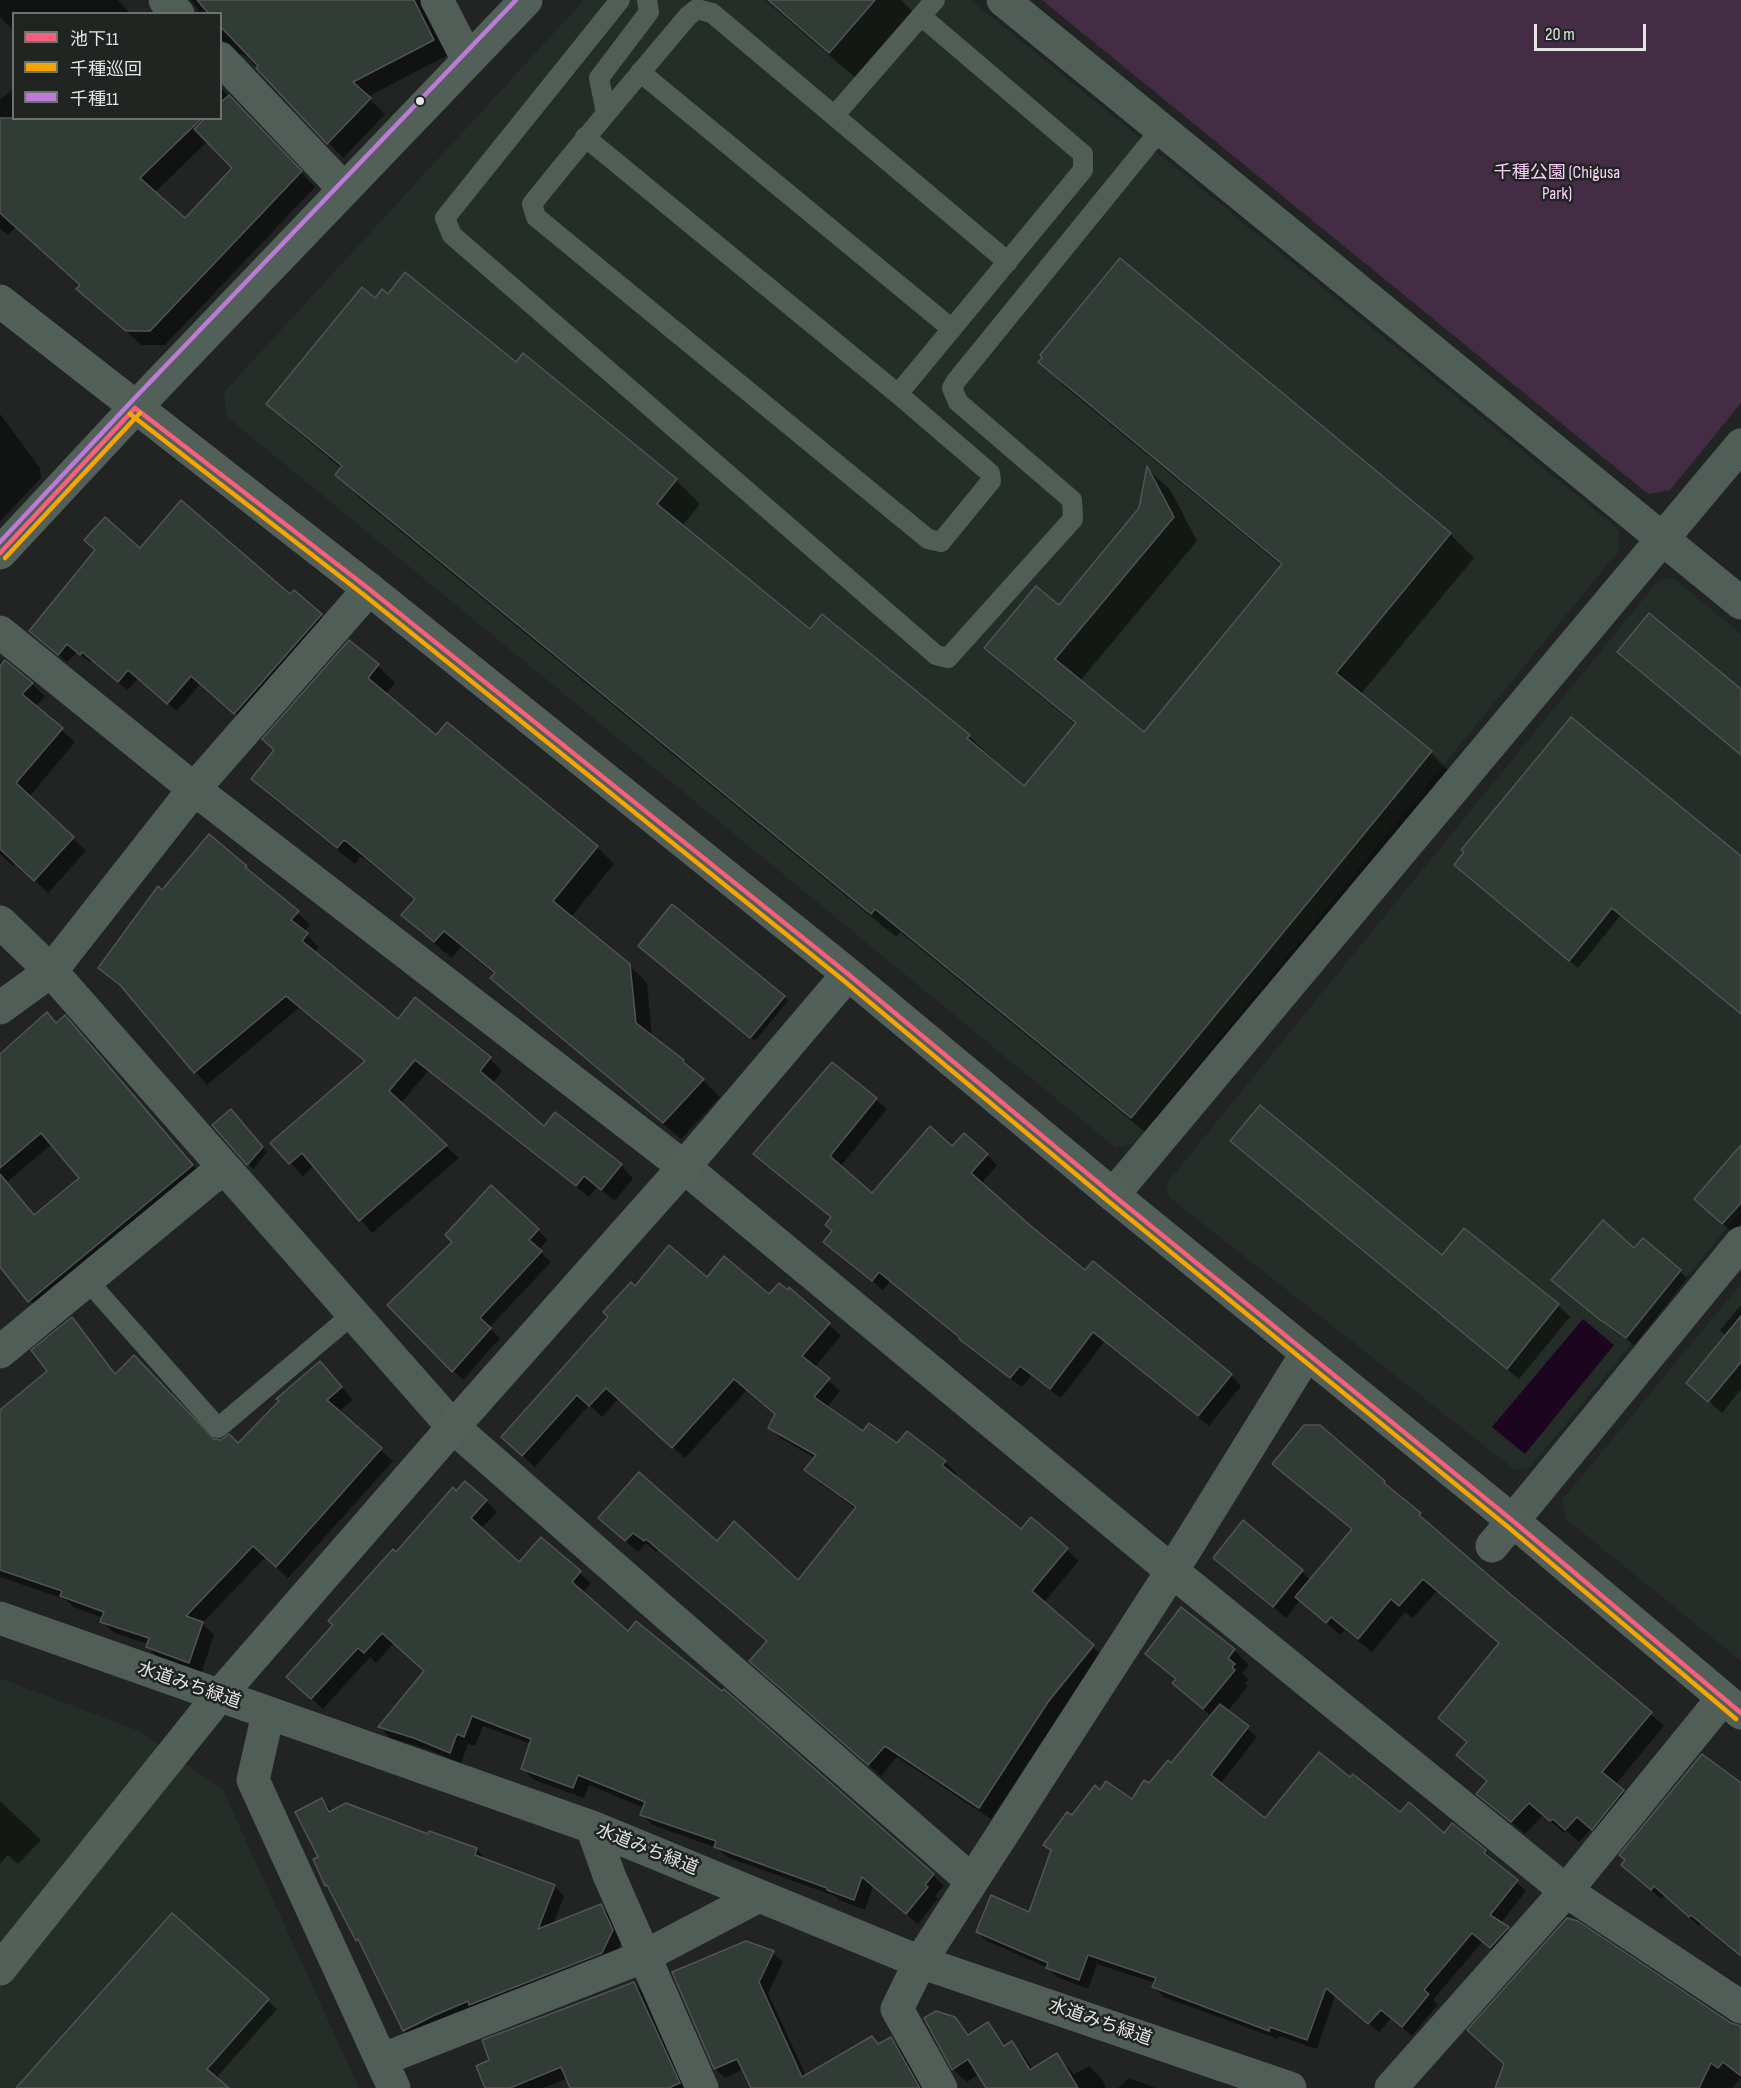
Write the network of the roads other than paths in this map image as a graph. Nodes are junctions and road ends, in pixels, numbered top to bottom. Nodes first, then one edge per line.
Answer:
1 (165, 0) edge
2 (437, 0) edge
3 (526, 0) edge
4 (620, 0) edge
5 (647, 0) edge
6 (935, 0) edge
7 (1003, 0) edge
8 (176, 12) edge
9 (921, 16) junction
10 (222, 60) edge
11 (468, 60) junction
12 (640, 72) junction
13 (606, 113) junction
14 (834, 116) junction
15 (1161, 129) junction
16 (585, 137) junction
17 (344, 189) junction
18 (1008, 262) junction
19 (0, 301) edge
20 (952, 329) junction
21 (898, 394) junction
22 (135, 408) junction
23 (1741, 445) edge
24 (1664, 539) junction
25 (0, 553) edge
26 (369, 589) junction
27 (1741, 603) edge
28 (0, 632) edge
29 (194, 789) junction
30 (0, 922) edge
31 (51, 970) junction
32 (848, 974) junction
33 (0, 1008) edge
34 (224, 1167) junction
35 (684, 1167) junction
36 (1113, 1195) junction
37 (1741, 1243) edge
38 (87, 1280) junction
39 (353, 1314) junction
40 (0, 1352) edge
41 (1307, 1353) junction
42 (453, 1428) junction
43 (1513, 1521) junction
44 (1492, 1546) dead end
45 (1172, 1571) junction
46 (0, 1618) edge
47 (219, 1696) junction
48 (1732, 1705) edge
49 (268, 1714) junction
50 (592, 1827) junction
51 (972, 1881) junction
52 (1566, 1891) junction
53 (759, 1896) junction
54 (645, 1956) junction
55 (920, 1962) junction
56 (0, 1969) edge
57 (1741, 2007) edge
58 (387, 2074) edge
59 (702, 2088) edge
60 (941, 2088) edge
61 (1290, 2088) edge
62 (1391, 2088) edge

1 - 8 street
2 - 11 street
3 - 11 street
4 - 15 lane
5 - 13 lane
6 - 9 lane
7 - 15 street
9 - 14 lane
9 - 18 lane
10 - 17 street
11 - 17 street
12 - 13 lane
12 - 14 lane
12 - 20 lane
13 - 16 lane
14 - 18 lane
15 - 24 street
16 - 21 lane
16 - 21 lane
17 - 22 street
18 - 20 lane
19 - 22 street
20 - 21 lane
22 - 25 street
22 - 26 street
23 - 24 street
24 - 27 street
24 - 36 street
26 - 29 street
26 - 32 street
28 - 29 street
29 - 31 street
29 - 35 street
30 - 31 street
31 - 33 street
31 - 34 street
32 - 35 street
32 - 36 street
34 - 38 street
34 - 39 street
35 - 42 street
35 - 45 street
36 - 41 street
37 - 43 street
38 - 39 lane
38 - 40 street
39 - 42 street
41 - 43 street
41 - 45 street
42 - 47 street
42 - 51 street
43 - 44 street
43 - 48 street
45 - 51 street
45 - 52 street
46 - 47 street, 水道みち緑道
47 - 49 street, 水道みち緑道
47 - 56 street
48 - 52 street
49 - 50 street, 水道みち緑道
49 - 58 street
50 - 53 street, 水道みち緑道
50 - 54 street
51 - 55 street
52 - 57 street
52 - 62 street
53 - 54 street
53 - 55 street, 水道みち緑道
54 - 58 street
54 - 59 street
55 - 60 street
55 - 61 street, 水道みち緑道

